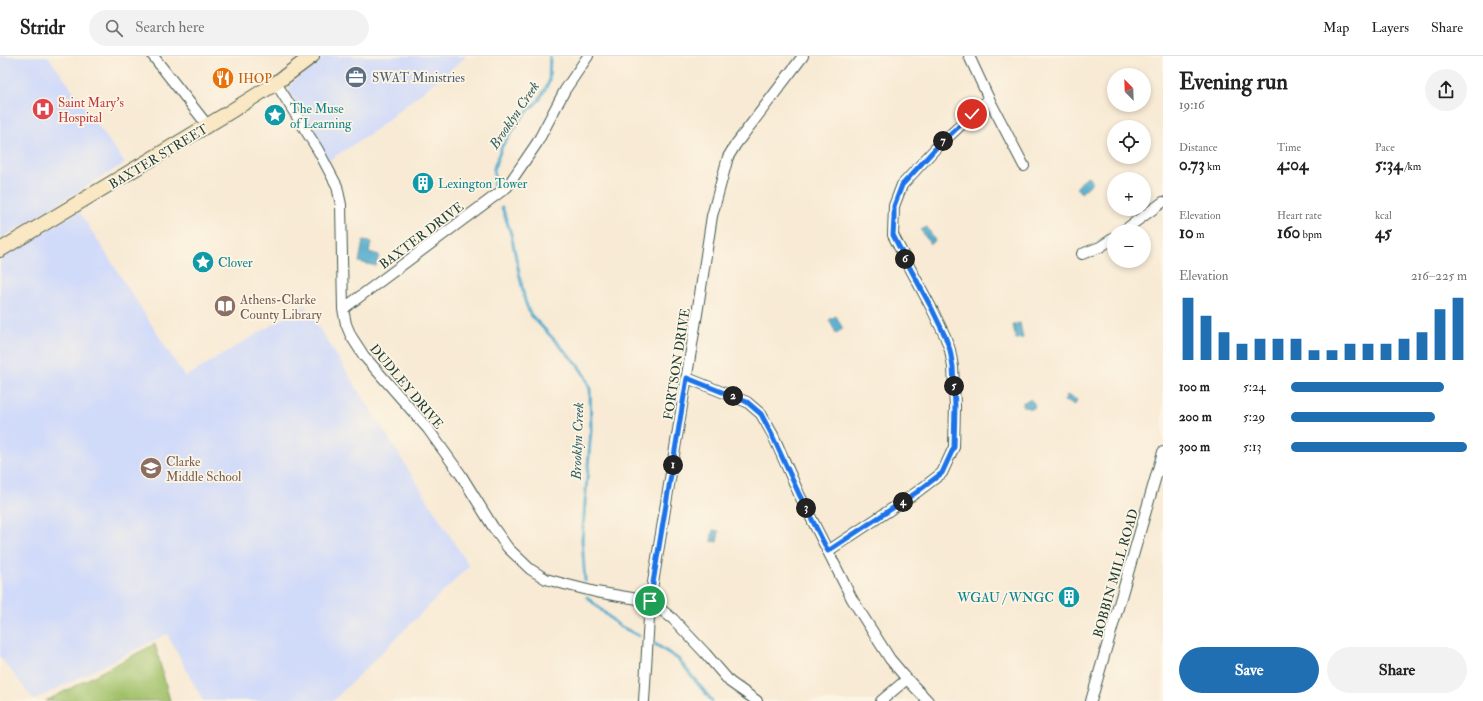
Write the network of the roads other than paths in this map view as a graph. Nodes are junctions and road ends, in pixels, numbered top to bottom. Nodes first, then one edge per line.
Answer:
1 (153, 56) edge
2 (312, 56) edge
3 (588, 56) edge
4 (803, 56) edge
5 (969, 56) edge
6 (276, 83) junction
7 (989, 99) junction
8 (208, 126) junction
9 (1024, 166) dead end
10 (1163, 202) edge
11 (1133, 224) edge
12 (1107, 242) edge
13 (0, 250) edge
14 (1082, 254) dead end
15 (343, 309) junction
16 (687, 378) junction
17 (1163, 452) edge
18 (828, 551) junction
19 (650, 601) junction
20 (907, 679) junction
21 (644, 701) edge
22 (757, 701) edge
23 (881, 701) edge
24 (928, 701) edge
25 (1091, 701) edge

1 - 8 street
2 - 6 main road, BAXTER STREET
3 - 15 street, BAXTER DRIVE
4 - 16 street, FORTSON DRIVE
5 - 7 street
6 - 8 main road, BAXTER STREET
6 - 15 street, DUDLEY DRIVE
7 - 9 street
7 - 18 street
8 - 13 main road, BAXTER STREET
10 - 11 street
12 - 14 street
15 - 19 street, DUDLEY DRIVE
16 - 18 street
16 - 19 street, FORTSON DRIVE
17 - 25 street, BOBBIN MILL ROAD
18 - 20 street
19 - 21 street, FORTSON DRIVE
19 - 22 street
20 - 23 street
20 - 24 street

